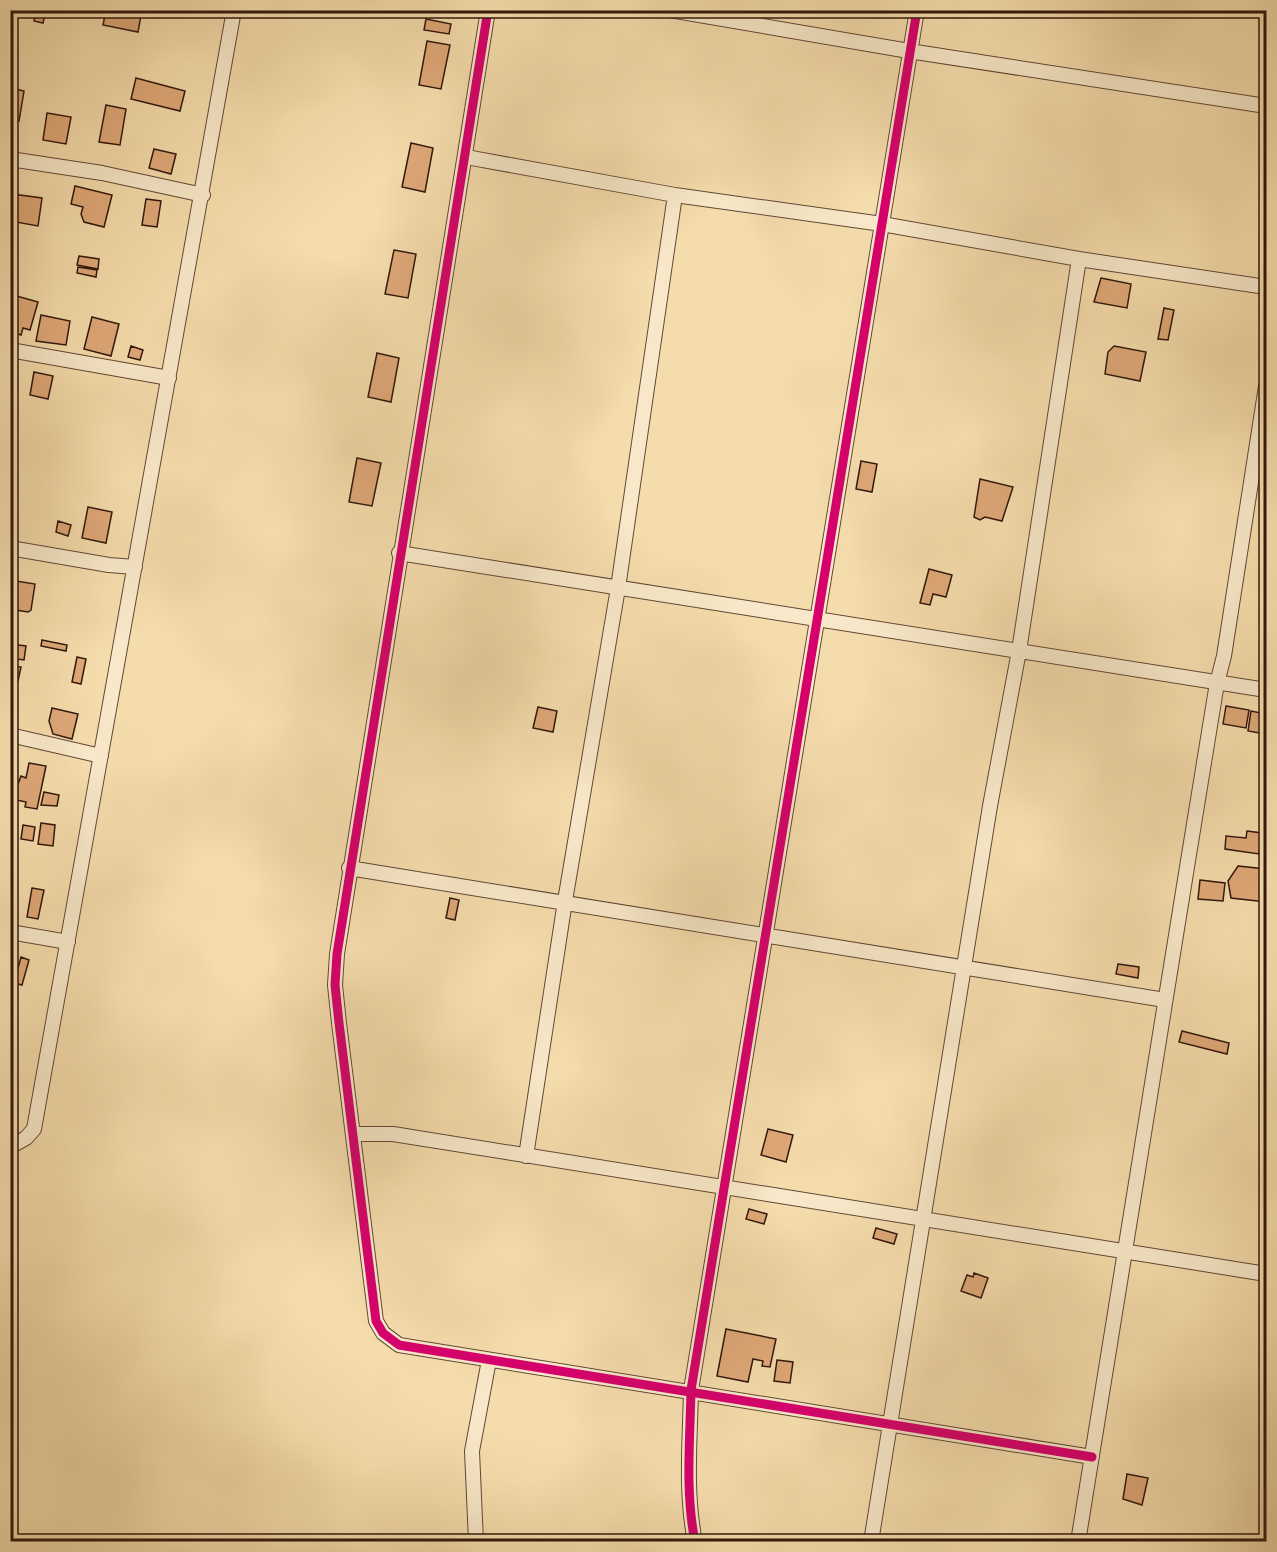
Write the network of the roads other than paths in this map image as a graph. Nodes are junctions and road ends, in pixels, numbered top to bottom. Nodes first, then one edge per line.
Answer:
1 (234, 10) edge
2 (488, 10) edge
3 (670, 10) edge
4 (917, 10) edge
5 (909, 51) junction
6 (1266, 106) edge
7 (466, 157) junction
8 (10, 159) edge
9 (203, 195) junction
10 (675, 195) junction
11 (882, 224) junction
12 (1079, 259) junction
13 (1266, 287) edge
14 (10, 350) edge
15 (169, 378) junction
16 (1266, 386) edge
17 (10, 548) edge
18 (399, 553) junction
19 (135, 567) junction
20 (618, 588) junction
21 (817, 619) junction
22 (1019, 651) junction
23 (1216, 683) junction
24 (1266, 690) edge
25 (10, 735) edge
26 (101, 756) junction
27 (349, 868) junction
28 (565, 901) junction
29 (10, 932) edge
30 (766, 935) junction
31 (68, 942) junction
32 (964, 966) junction
33 (1165, 1000) junction
34 (354, 1134) junction
35 (11, 1147) edge
36 (526, 1156) junction
37 (725, 1189) junction
38 (924, 1221) junction
39 (1124, 1250) junction
40 (1266, 1274) edge
41 (489, 1360) junction
42 (691, 1390) junction
43 (890, 1424) junction
44 (1092, 1457) junction
45 (476, 1542) edge
46 (695, 1542) edge
47 (871, 1542) edge
48 (1078, 1542) edge

1 - 9 street
2 - 7 street
3 - 5 street
4 - 5 street
5 - 6 street
5 - 11 street
7 - 10 street
7 - 18 street
8 - 9 street
9 - 15 street
10 - 11 street
10 - 20 street
11 - 12 street
11 - 21 street
12 - 13 street
12 - 22 street
14 - 15 street
15 - 19 street
16 - 23 street
17 - 19 street
18 - 20 street
18 - 27 street
19 - 26 street
20 - 21 street
20 - 28 street
21 - 22 street
21 - 30 street
22 - 23 street
22 - 32 street
23 - 24 street
23 - 33 street
25 - 26 street
26 - 31 street
27 - 28 street
27 - 34 street
28 - 30 street
28 - 36 street
29 - 31 street
30 - 32 street
30 - 37 street
31 - 35 street
32 - 33 street
32 - 38 street
33 - 39 street
34 - 36 street
34 - 41 street
36 - 37 street
37 - 38 street
37 - 42 street
38 - 39 street
38 - 43 street
39 - 40 street
39 - 44 street
41 - 42 street
41 - 45 street
42 - 43 street
42 - 46 street
43 - 44 street
43 - 47 street
44 - 48 street

